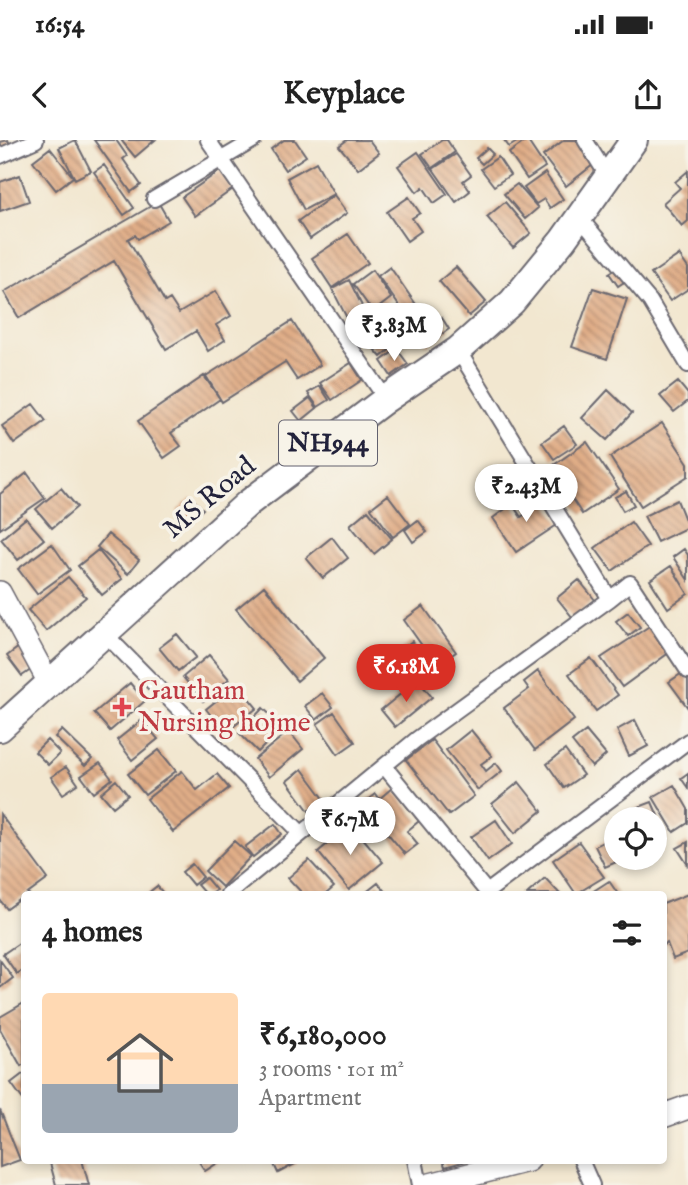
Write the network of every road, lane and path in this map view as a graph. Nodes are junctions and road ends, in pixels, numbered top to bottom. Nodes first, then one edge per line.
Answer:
1 (36, 140) edge
2 (208, 140) edge
3 (254, 140) edge
4 (585, 140) edge
5 (634, 140) edge
6 (0, 156) edge
7 (221, 162) junction
8 (608, 177) junction
9 (154, 199) dead end
10 (579, 217) junction
11 (458, 350) junction
12 (688, 365) edge
13 (386, 399) junction
14 (0, 592) edge
15 (610, 599) junction
16 (104, 633) junction
17 (688, 671) edge
18 (49, 682) junction
19 (0, 728) edge
20 (688, 741) edge
21 (384, 766) junction
22 (300, 832) junction
23 (231, 891) edge
24 (484, 891) edge
25 (489, 891) edge
26 (688, 1107) edge
27 (667, 1115) edge
28 (416, 1164) edge
29 (512, 1164) edge
30 (583, 1164) edge
31 (420, 1185) edge
32 (430, 1185) edge
33 (592, 1185) edge

1 - 6 street
2 - 7 street
3 - 7 street
4 - 8 street
5 - 8 highway, MS Road / NH944
7 - 9 street
7 - 13 street
8 - 10 highway, MS Road / NH944
10 - 11 highway, MS Road / NH944
10 - 12 street
11 - 13 highway, MS Road / NH944
11 - 15 street
13 - 16 highway, MS Road / NH944
14 - 18 street
15 - 17 street
15 - 21 street
16 - 18 highway, MS Road / NH944
16 - 22 street
18 - 19 highway, MS Road / NH944
20 - 25 street
21 - 22 street
21 - 24 street
22 - 23 street
26 - 27 main road
28 - 31 street
29 - 32 main road
30 - 33 street

